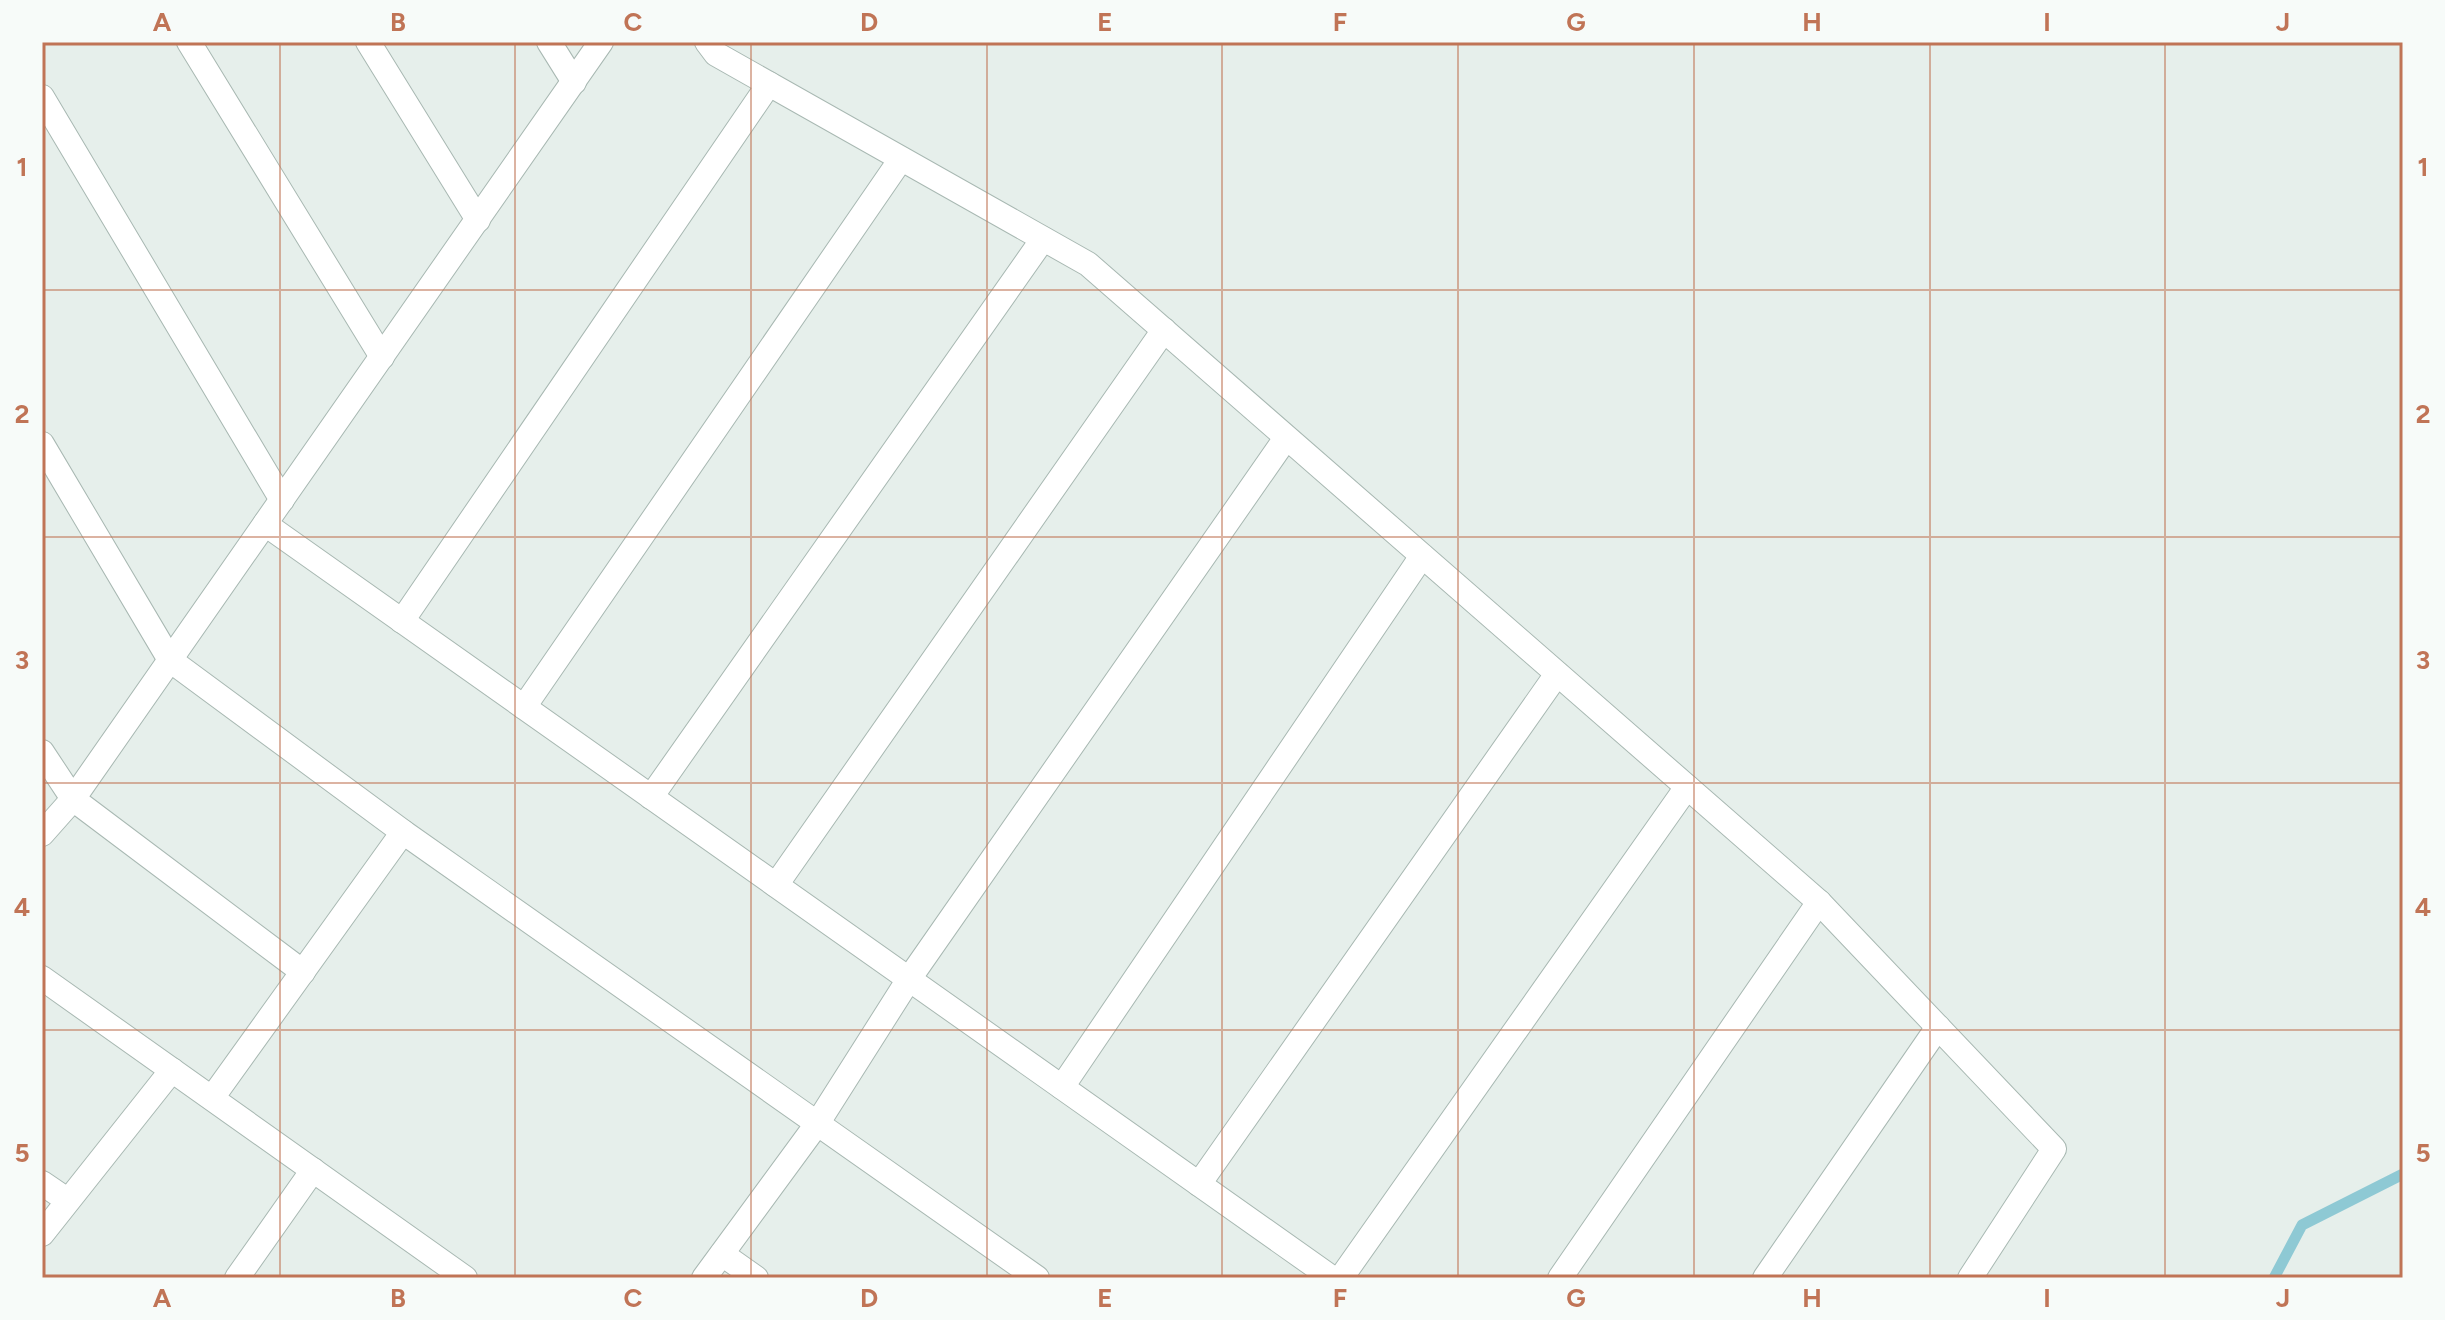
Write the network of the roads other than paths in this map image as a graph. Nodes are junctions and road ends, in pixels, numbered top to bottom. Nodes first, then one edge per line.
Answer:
1 (189, 42) edge
2 (368, 42) edge
3 (549, 42) edge
4 (601, 42) edge
5 (707, 42) edge
6 (574, 82) junction
7 (769, 84) junction
8 (42, 97) edge
9 (901, 159) junction
10 (478, 220) junction
11 (1043, 239) junction
12 (1164, 330) junction
13 (382, 357) junction
14 (1286, 438) junction
15 (42, 444) edge
16 (282, 500) junction
17 (265, 524) junction
18 (1422, 556) junction
19 (402, 621) junction
20 (170, 660) junction
21 (1557, 674) junction
22 (524, 707) junction
23 (42, 752) edge
24 (1687, 787) junction
25 (651, 797) junction
26 (73, 799) junction
27 (403, 832) junction
28 (42, 834) edge
29 (776, 885) junction
30 (1819, 902) junction
31 (303, 972) junction
32 (42, 978) edge
33 (909, 979) junction
34 (1938, 1027) junction
35 (172, 1070) junction
36 (1062, 1087) junction
37 (212, 1098) junction
38 (817, 1124) junction
39 (313, 1170) junction
40 (42, 1183) edge
41 (1199, 1184) junction
42 (67, 1200) junction
43 (42, 1234) edge
44 (722, 1254) junction
45 (460, 1277) edge
46 (237, 1278) edge
47 (704, 1278) edge
48 (756, 1278) edge
49 (1037, 1278) edge
50 (1332, 1278) edge
51 (1341, 1278) edge
52 (1560, 1278) edge
53 (1765, 1278) edge
54 (1970, 1278) edge

1 - 13 street
2 - 10 street
3 - 6 street
4 - 6 street
5 - 7 street
6 - 10 street
7 - 9 street
7 - 19 street
8 - 16 street
9 - 11 street
9 - 22 street
10 - 13 street
11 - 12 street
11 - 25 street
12 - 14 street
12 - 29 street
13 - 16 street
14 - 18 street
14 - 33 street
15 - 20 street
16 - 17 street
17 - 19 street
17 - 20 street
18 - 21 street
18 - 36 street
19 - 22 street
20 - 26 street
20 - 27 street
21 - 24 street
21 - 41 street
22 - 25 street
23 - 26 street
24 - 30 street
24 - 51 street
25 - 29 street
26 - 28 street
26 - 31 street
27 - 31 street
27 - 38 street
29 - 33 street
30 - 34 street
30 - 52 street
31 - 37 street
32 - 35 street
33 - 36 street
33 - 38 street
34 - 53 street
34 - 54 street
35 - 37 street
35 - 42 street
36 - 41 street
37 - 39 street
38 - 44 street
38 - 49 street
39 - 45 street
39 - 46 street
40 - 42 street
41 - 50 street
42 - 43 street
44 - 47 street
44 - 48 street

